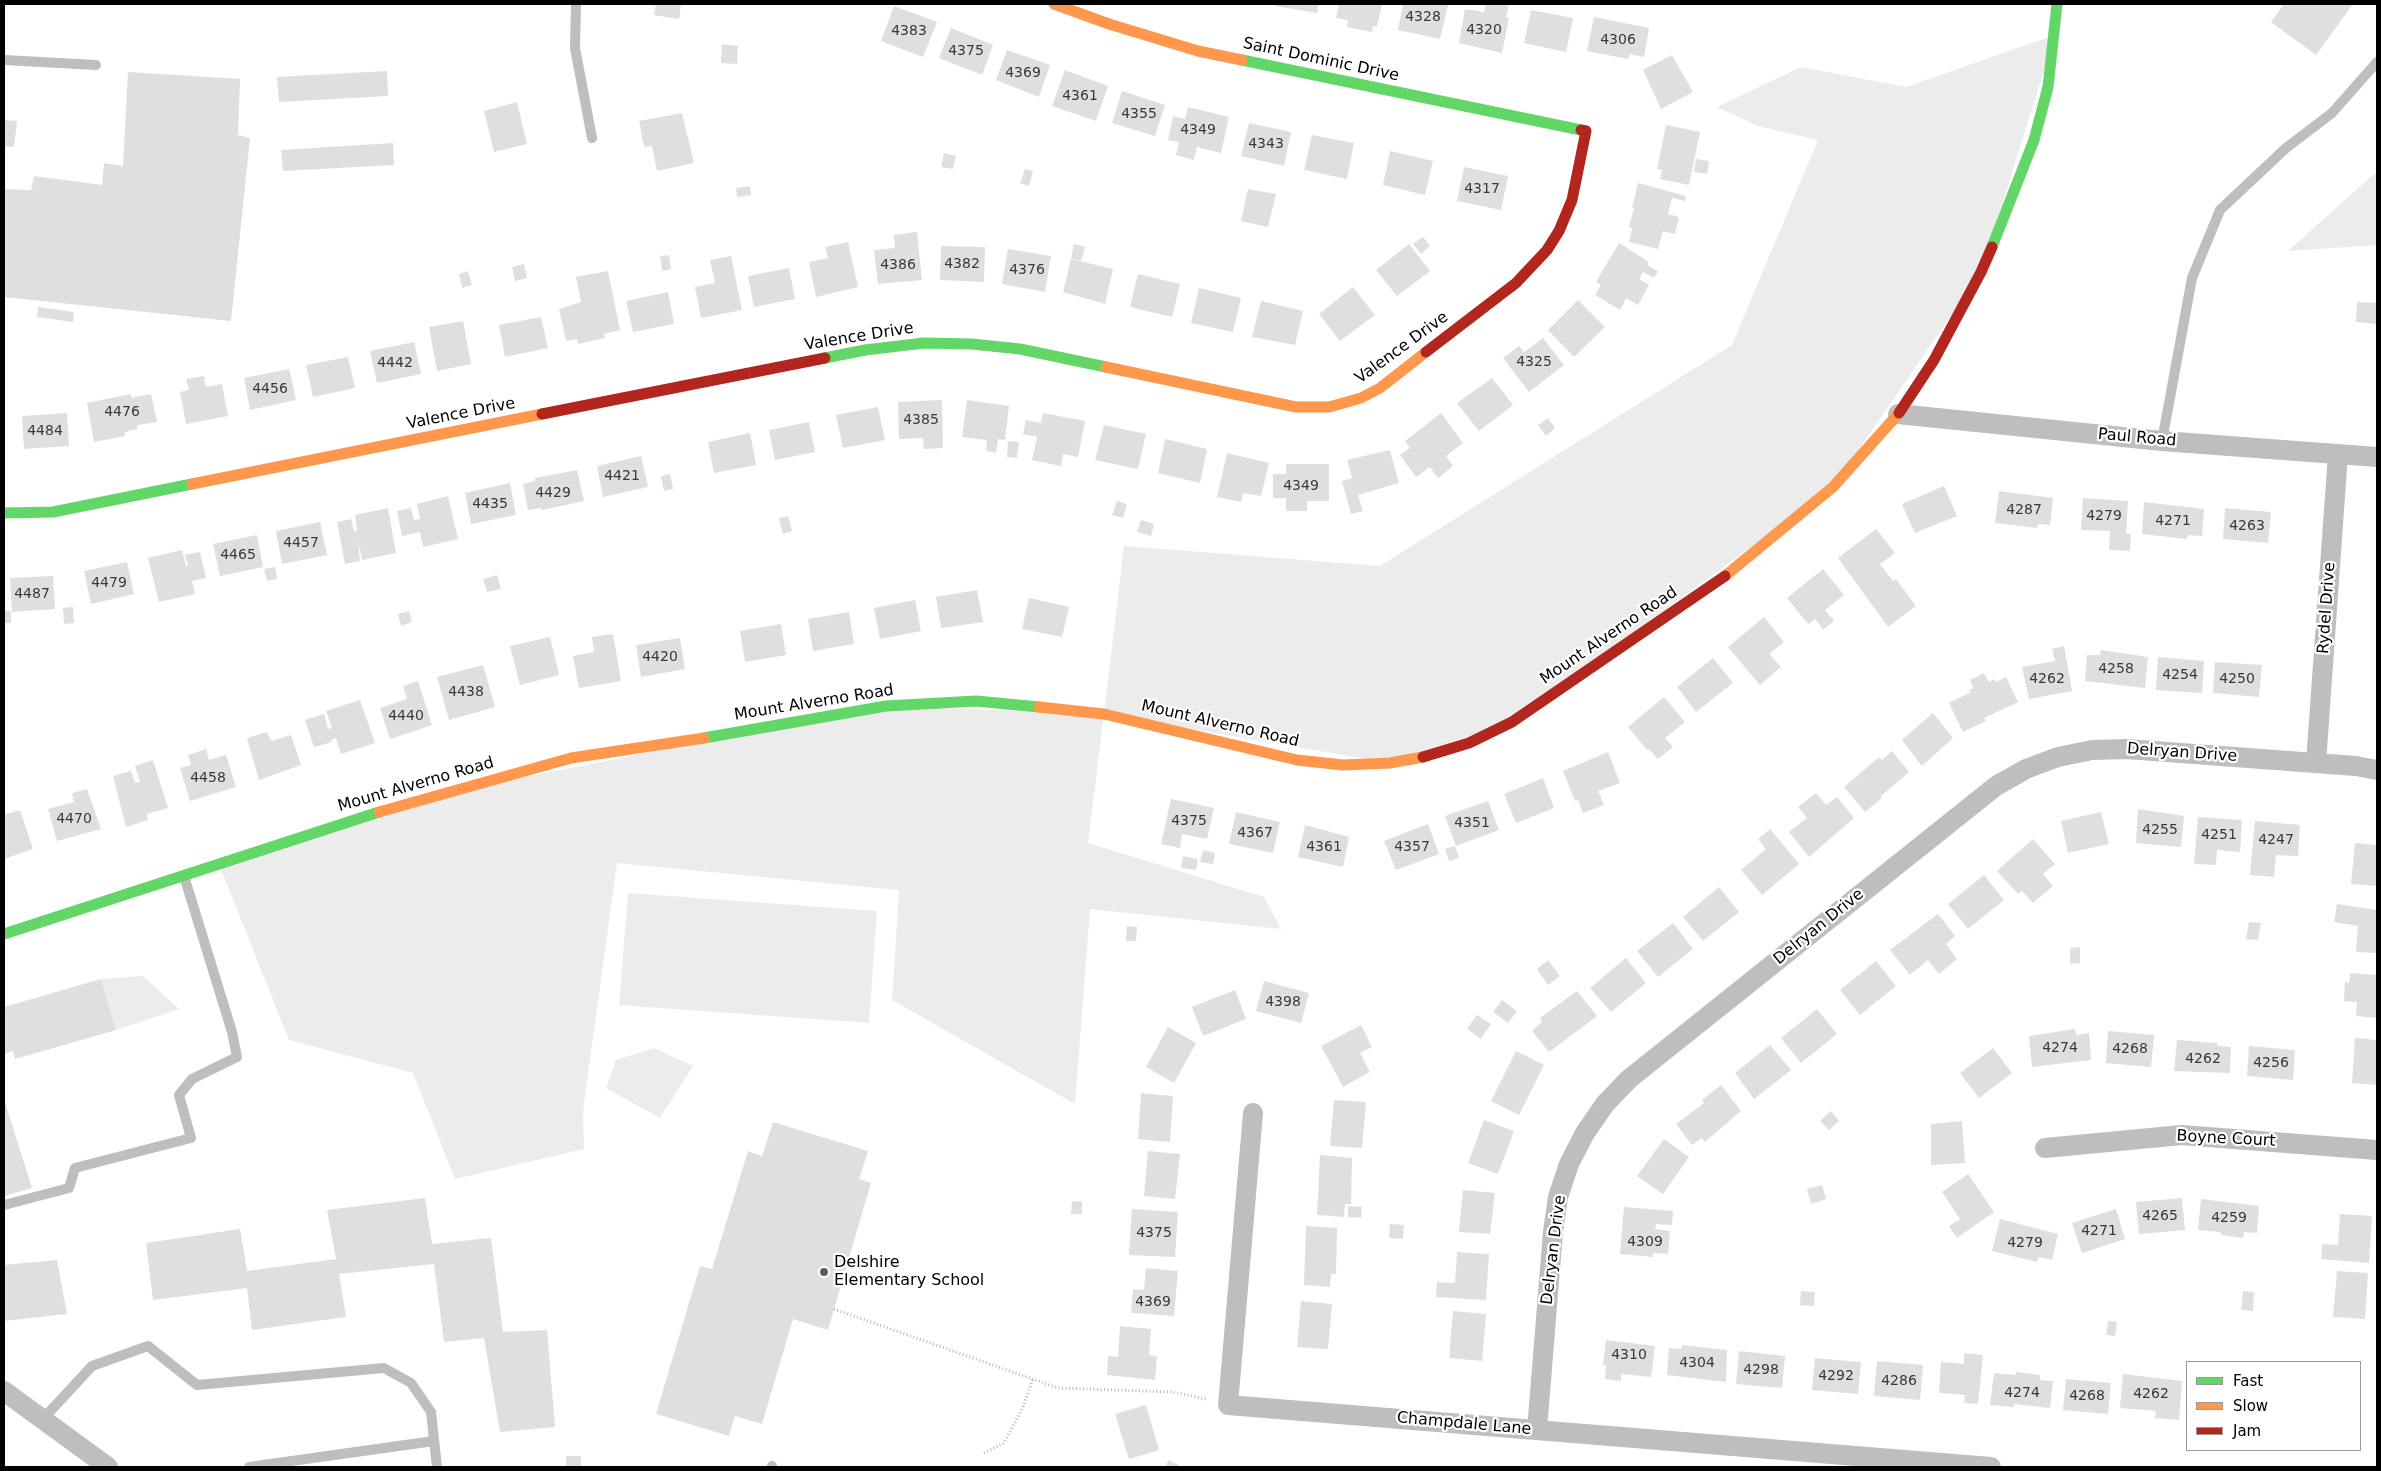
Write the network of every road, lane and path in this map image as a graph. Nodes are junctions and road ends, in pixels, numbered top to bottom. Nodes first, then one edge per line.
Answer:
1 (576, 4) edge
2 (1054, 4) edge
3 (2057, 4) edge
4 (4, 60) edge
5 (2377, 62) edge
6 (96, 65) dead end
7 (1586, 130) joint
8 (592, 138) dead end
9 (1898, 414) junction
10 (2162, 440) junction
11 (2338, 454) junction
12 (2377, 457) edge
13 (4, 513) edge
14 (2316, 763) junction
15 (2377, 770) edge
16 (184, 876) junction
17 (4, 934) edge
18 (1253, 1113) dead end
19 (2045, 1148) dead end
20 (2377, 1150) edge
21 (4, 1205) edge
22 (834, 1309) dead end
23 (1033, 1379) junction
24 (4, 1391) edge
25 (1228, 1405) junction
26 (42, 1420) junction
27 (1537, 1430) junction
28 (434, 1441) junction
29 (984, 1454) dead end
30 (1933, 1465) edge
31 (108, 1467) edge
32 (249, 1467) edge
33 (437, 1467) edge
34 (1991, 1467) edge

1 - 8 lane
2 - 7 street, Saint Dominic Drive
3 - 9 street, Mount Alverno Road
4 - 6 lane
5 - 10 lane
7 - 13 street, Valence Drive
9 - 10 street, Paul Road
9 - 16 street, Mount Alverno Road
10 - 11 street, Paul Road
11 - 12 street, Paul Road
11 - 14 street, Rydel Drive
14 - 15 street, Delryan Drive
14 - 27 street, Delryan Drive
16 - 17 street, Mount Alverno Road
16 - 21 lane
18 - 25 street
19 - 20 street, Boyne Court
22 - 23 path
23 - 25 path
23 - 29 path
24 - 26 street
25 - 27 street, Champdale Lane
26 - 28 lane
26 - 31 street
27 - 30 street, Champdale Lane
28 - 32 lane
28 - 33 lane
30 - 34 street, Champdale Lane

